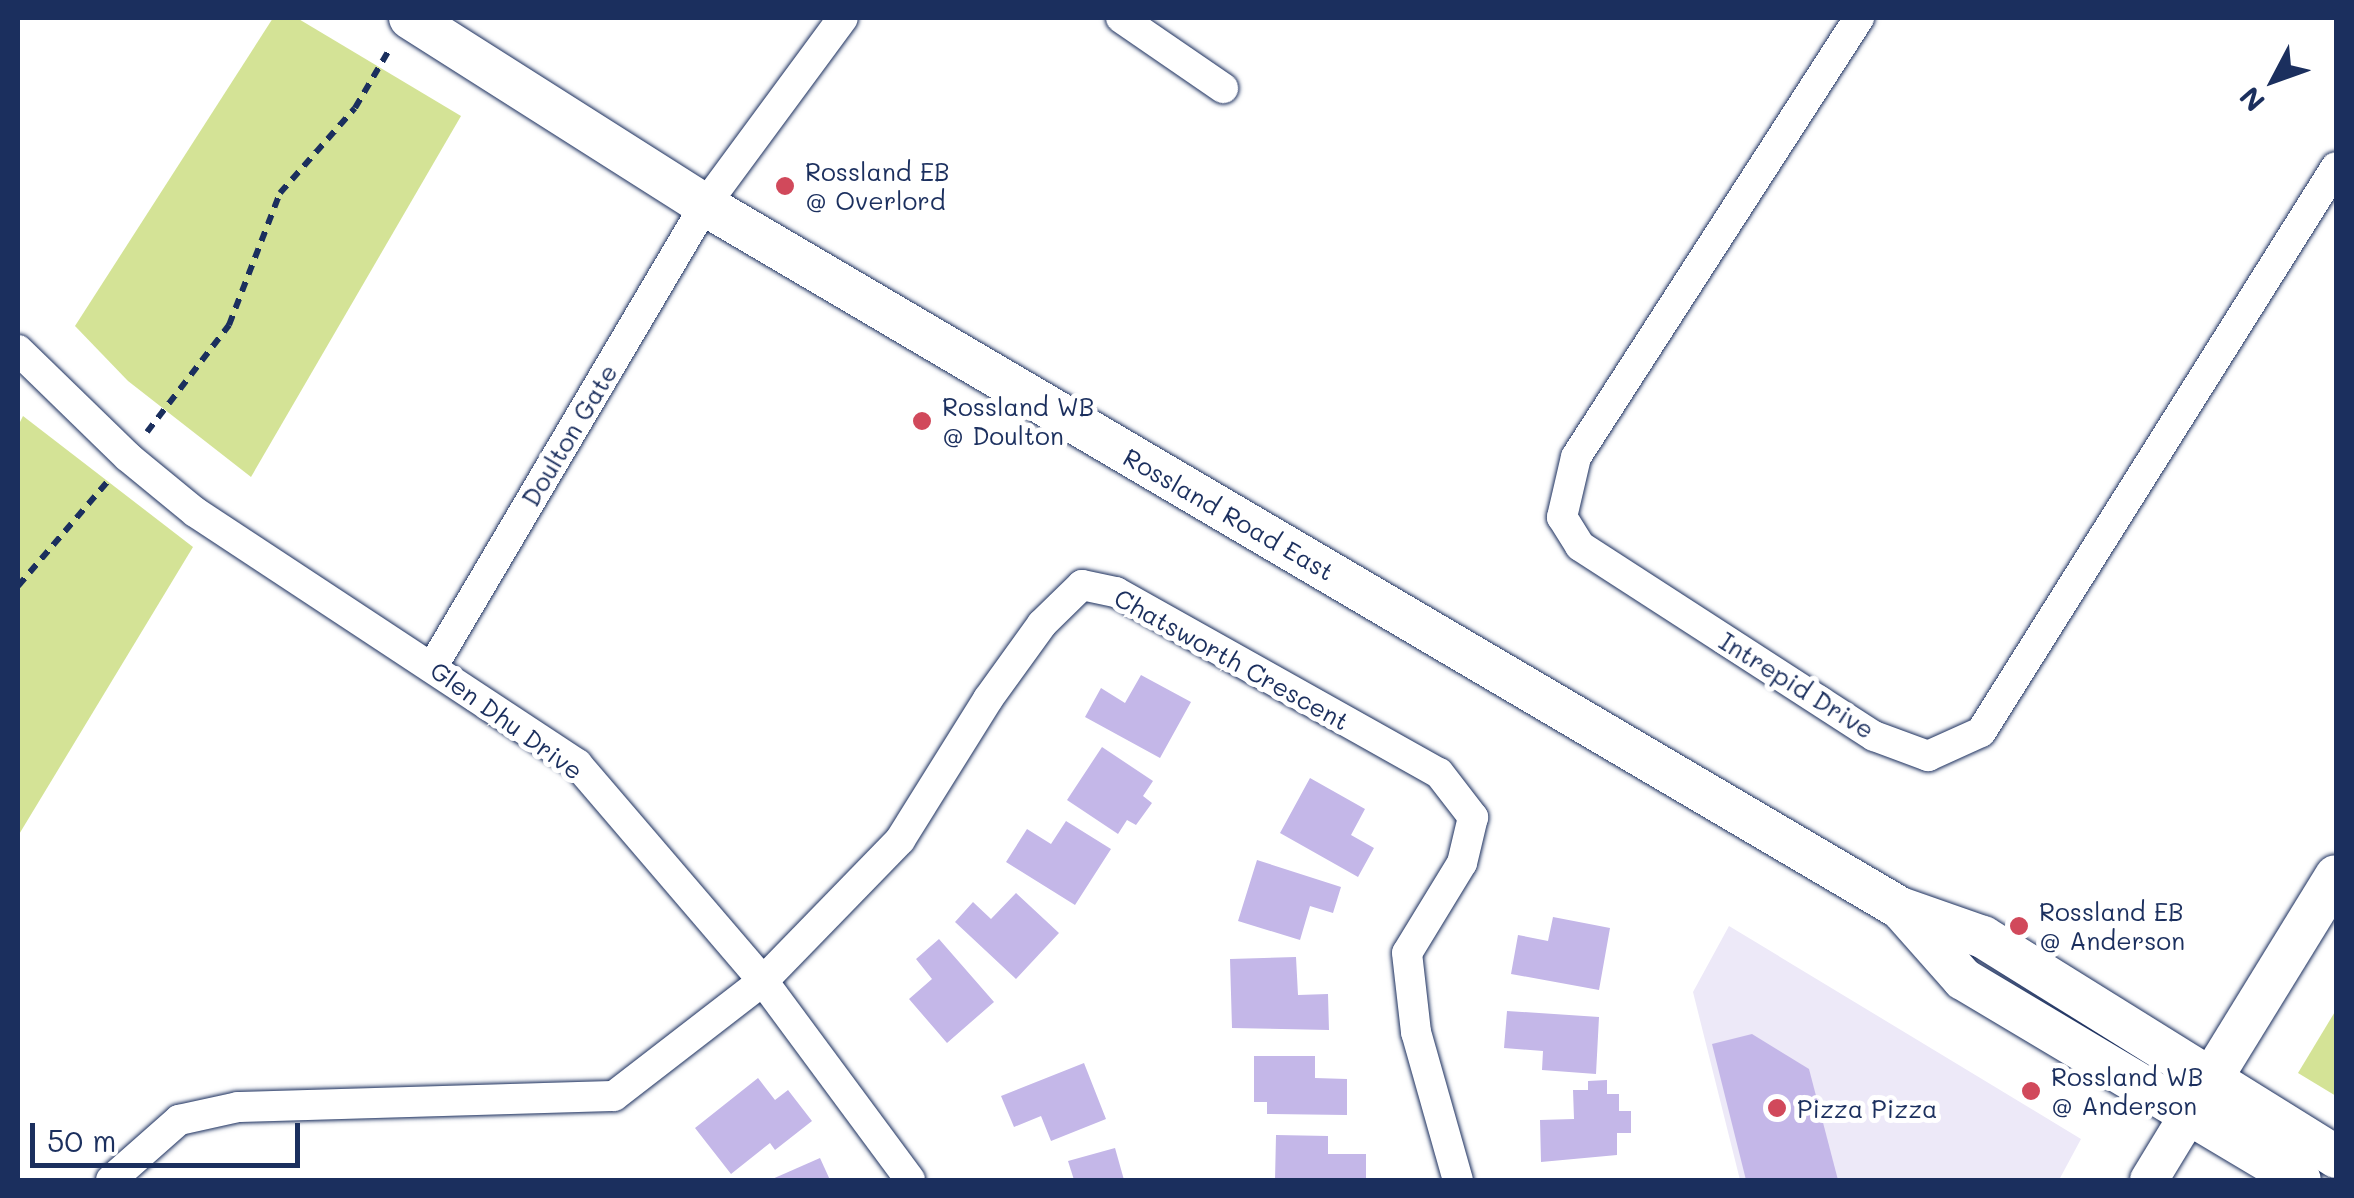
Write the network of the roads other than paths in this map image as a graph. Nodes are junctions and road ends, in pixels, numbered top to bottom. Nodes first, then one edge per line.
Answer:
1 (842, 18) edge
2 (1121, 18) edge
3 (1860, 18) edge
4 (400, 32) edge
5 (1223, 88) dead end
6 (2336, 167) edge
7 (705, 204) junction
8 (18, 350) edge
9 (433, 666) junction
10 (2336, 876) edge
11 (1900, 908) junction
12 (763, 981) junction
13 (2211, 1079) junction
14 (2189, 1115) junction
15 (2336, 1156) edge
16 (110, 1180) edge
17 (910, 1180) edge
18 (1458, 1180) edge
19 (2150, 1180) edge
20 (2300, 1180) edge

1 - 7 street, Doulton Gate
2 - 5 street
3 - 6 street, Intrepid Drive
4 - 7 main road, Rossland Road East
7 - 9 street, Doulton Gate
7 - 11 main road, Rossland Road East
8 - 9 street, Glen Dhu Drive
9 - 12 street, Glen Dhu Drive
10 - 13 main road
11 - 13 main road, Rossland Road East
11 - 14 main road, Rossland Road East
12 - 16 street
12 - 17 street, Glen Dhu Drive
12 - 18 street, Chatsworth Crescent
13 - 14 street
13 - 15 main road, Rossland Road East
14 - 19 street
14 - 20 main road, Rossland Road East

